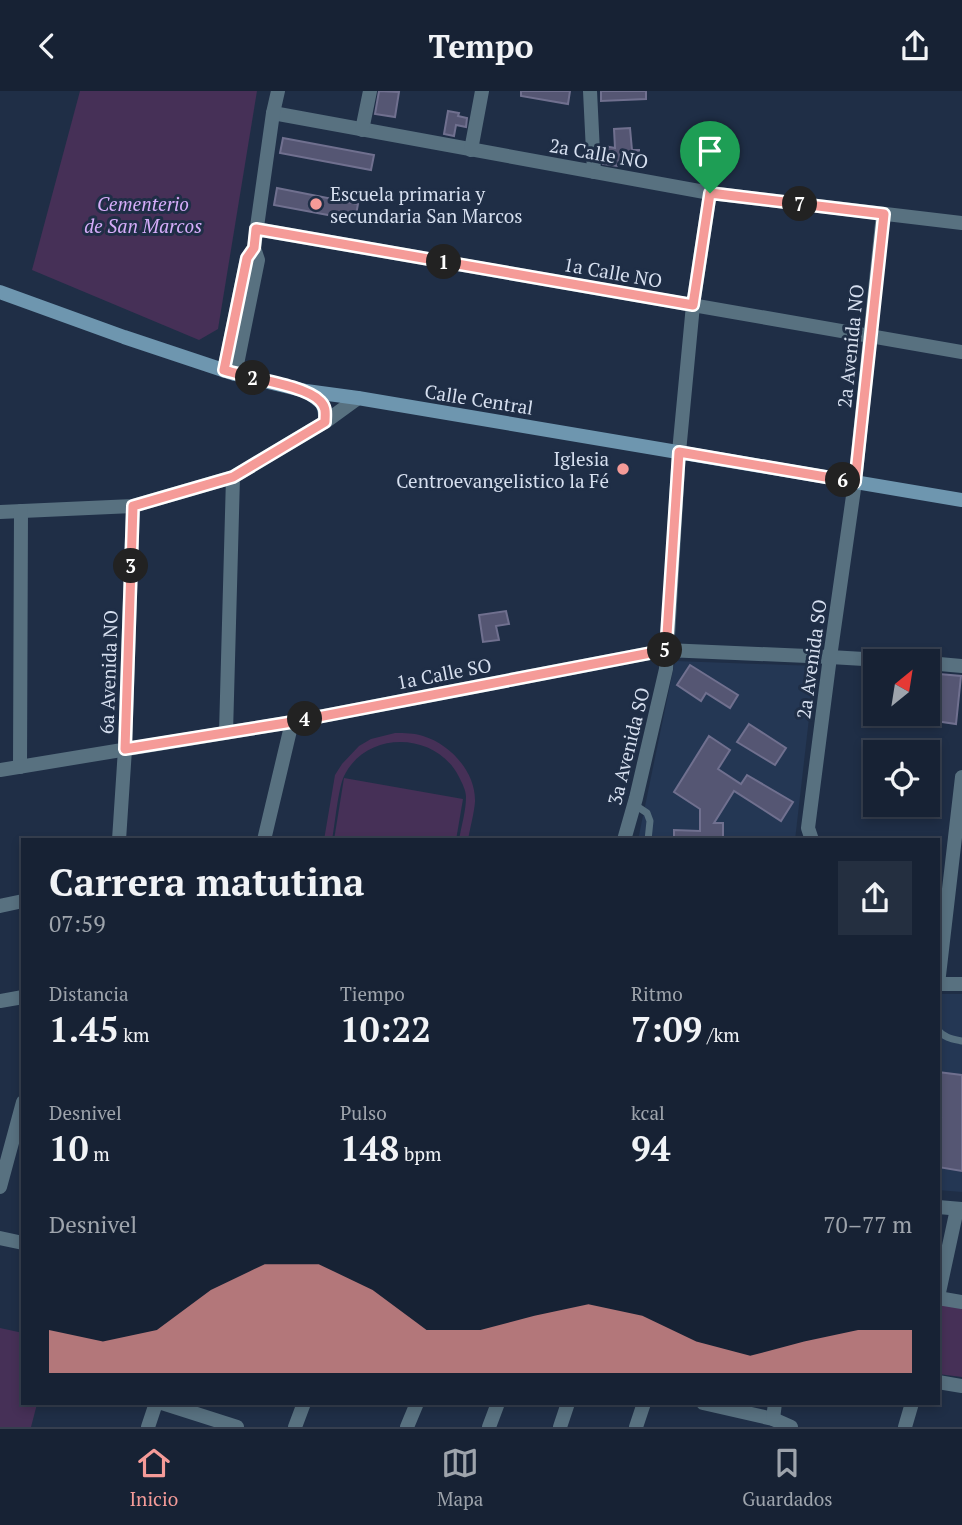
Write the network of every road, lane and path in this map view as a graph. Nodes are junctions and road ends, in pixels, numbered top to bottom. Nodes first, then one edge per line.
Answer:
1 (278, 91) edge
2 (370, 91) edge
3 (482, 91) edge
4 (590, 91) edge
5 (272, 113) junction
6 (362, 130) junction
7 (471, 150) junction
8 (594, 172) junction
9 (710, 193) junction
10 (884, 214) junction
11 (962, 223) edge
12 (256, 229) junction
13 (0, 292) edge
14 (693, 305) junction
15 (870, 336) junction
16 (962, 352) edge
17 (229, 372) junction
18 (306, 391) junction
19 (358, 398) junction
20 (325, 422) junction
21 (679, 452) junction
22 (233, 477) junction
23 (855, 482) junction
24 (962, 500) edge
25 (133, 506) junction
26 (20, 511) junction
27 (0, 512) edge
28 (666, 650) junction
29 (830, 657) junction
30 (863, 659) edge
31 (940, 664) edge
32 (962, 666) edge
33 (292, 722) junction
34 (226, 733) junction
35 (125, 749) junction
36 (20, 767) junction
37 (0, 770) edge
38 (962, 777) edge
39 (634, 804) junction
40 (120, 838) edge
41 (264, 838) edge
42 (625, 838) edge
43 (648, 838) edge
44 (811, 838) edge
45 (958, 840) edge
46 (940, 841) edge
47 (21, 901) edge
48 (0, 906) edge
49 (940, 971) edge
50 (962, 984) edge
51 (940, 986) edge
52 (21, 997) edge
53 (0, 1001) edge
54 (940, 1033) edge
55 (962, 1041) edge
56 (21, 1109) edge
57 (0, 1187) edge
58 (940, 1207) edge
59 (960, 1209) edge
60 (0, 1238) edge
61 (21, 1243) edge
62 (940, 1290) edge
63 (940, 1298) edge
64 (962, 1302) edge
65 (940, 1382) edge
66 (962, 1386) edge
67 (155, 1405) edge
68 (168, 1405) edge
69 (303, 1405) edge
70 (416, 1405) edge
71 (497, 1405) edge
72 (567, 1405) edge
73 (643, 1405) edge
74 (712, 1405) edge
75 (775, 1405) edge
76 (911, 1405) edge
77 (773, 1419) junction
78 (148, 1427) edge
79 (237, 1427) edge
80 (296, 1427) edge
81 (407, 1427) edge
82 (489, 1427) edge
83 (560, 1427) edge
84 (636, 1427) edge
85 (791, 1427) edge
86 (905, 1427) edge

1 - 5 street
2 - 6 street
3 - 7 street
4 - 8 street
5 - 6 street, 2a Calle NO
5 - 12 street
6 - 7 street, 2a Calle NO
7 - 8 street, 2a Calle NO
8 - 9 street, 2a Calle NO
9 - 10 street, 2a Calle NO
9 - 14 street, 3a Avenida SO
10 - 11 street, 2a Calle NO
10 - 15 street, 2a Avenida NO
12 - 14 street, 1a Calle NO
12 - 17 street
13 - 17 main road, Calle Central
14 - 15 street, 1a Calle NO
14 - 21 street, 3a Avenida SO
15 - 16 street, 1a Calle NO
15 - 23 street, 2a Avenida NO
17 - 18 main road, Calle Central
18 - 19 main road, Calle Central
18 - 20 main road
19 - 20 street
19 - 21 main road, Calle Central
20 - 22 street
21 - 23 main road, Calle Central
21 - 28 street, 3a Avenida SO
22 - 25 street
22 - 34 street
23 - 24 main road, Calle Central
23 - 29 street, 2a Avenida SO
25 - 26 street
25 - 35 street, 6a Avenida NO
26 - 27 street
26 - 36 street
28 - 29 street, 1a Calle SO
28 - 33 street, 1a Calle SO
28 - 39 street, 3a Avenida SO
29 - 30 street, 1a Calle SO
29 - 44 street, 2a Avenida SO
31 - 32 street
33 - 34 street, 1a Calle SO
33 - 41 street
34 - 35 street, 1a Calle SO
35 - 36 street, 1a Calle SO
35 - 40 street, 6a Avenida NO
36 - 37 street, 1a Calle SO
38 - 45 street
39 - 42 street, 3a Avenida SO
39 - 43 lane
45 - 46 street
45 - 49 street
47 - 48 street
50 - 51 street
52 - 53 street
54 - 55 lane
56 - 57 street
58 - 59 street
59 - 62 street
60 - 61 street
63 - 64 street
65 - 66 street
67 - 78 street
68 - 79 street
69 - 80 street
70 - 81 street
71 - 82 street
72 - 83 street
73 - 84 street
74 - 77 street
75 - 77 street
76 - 86 street
77 - 85 street

